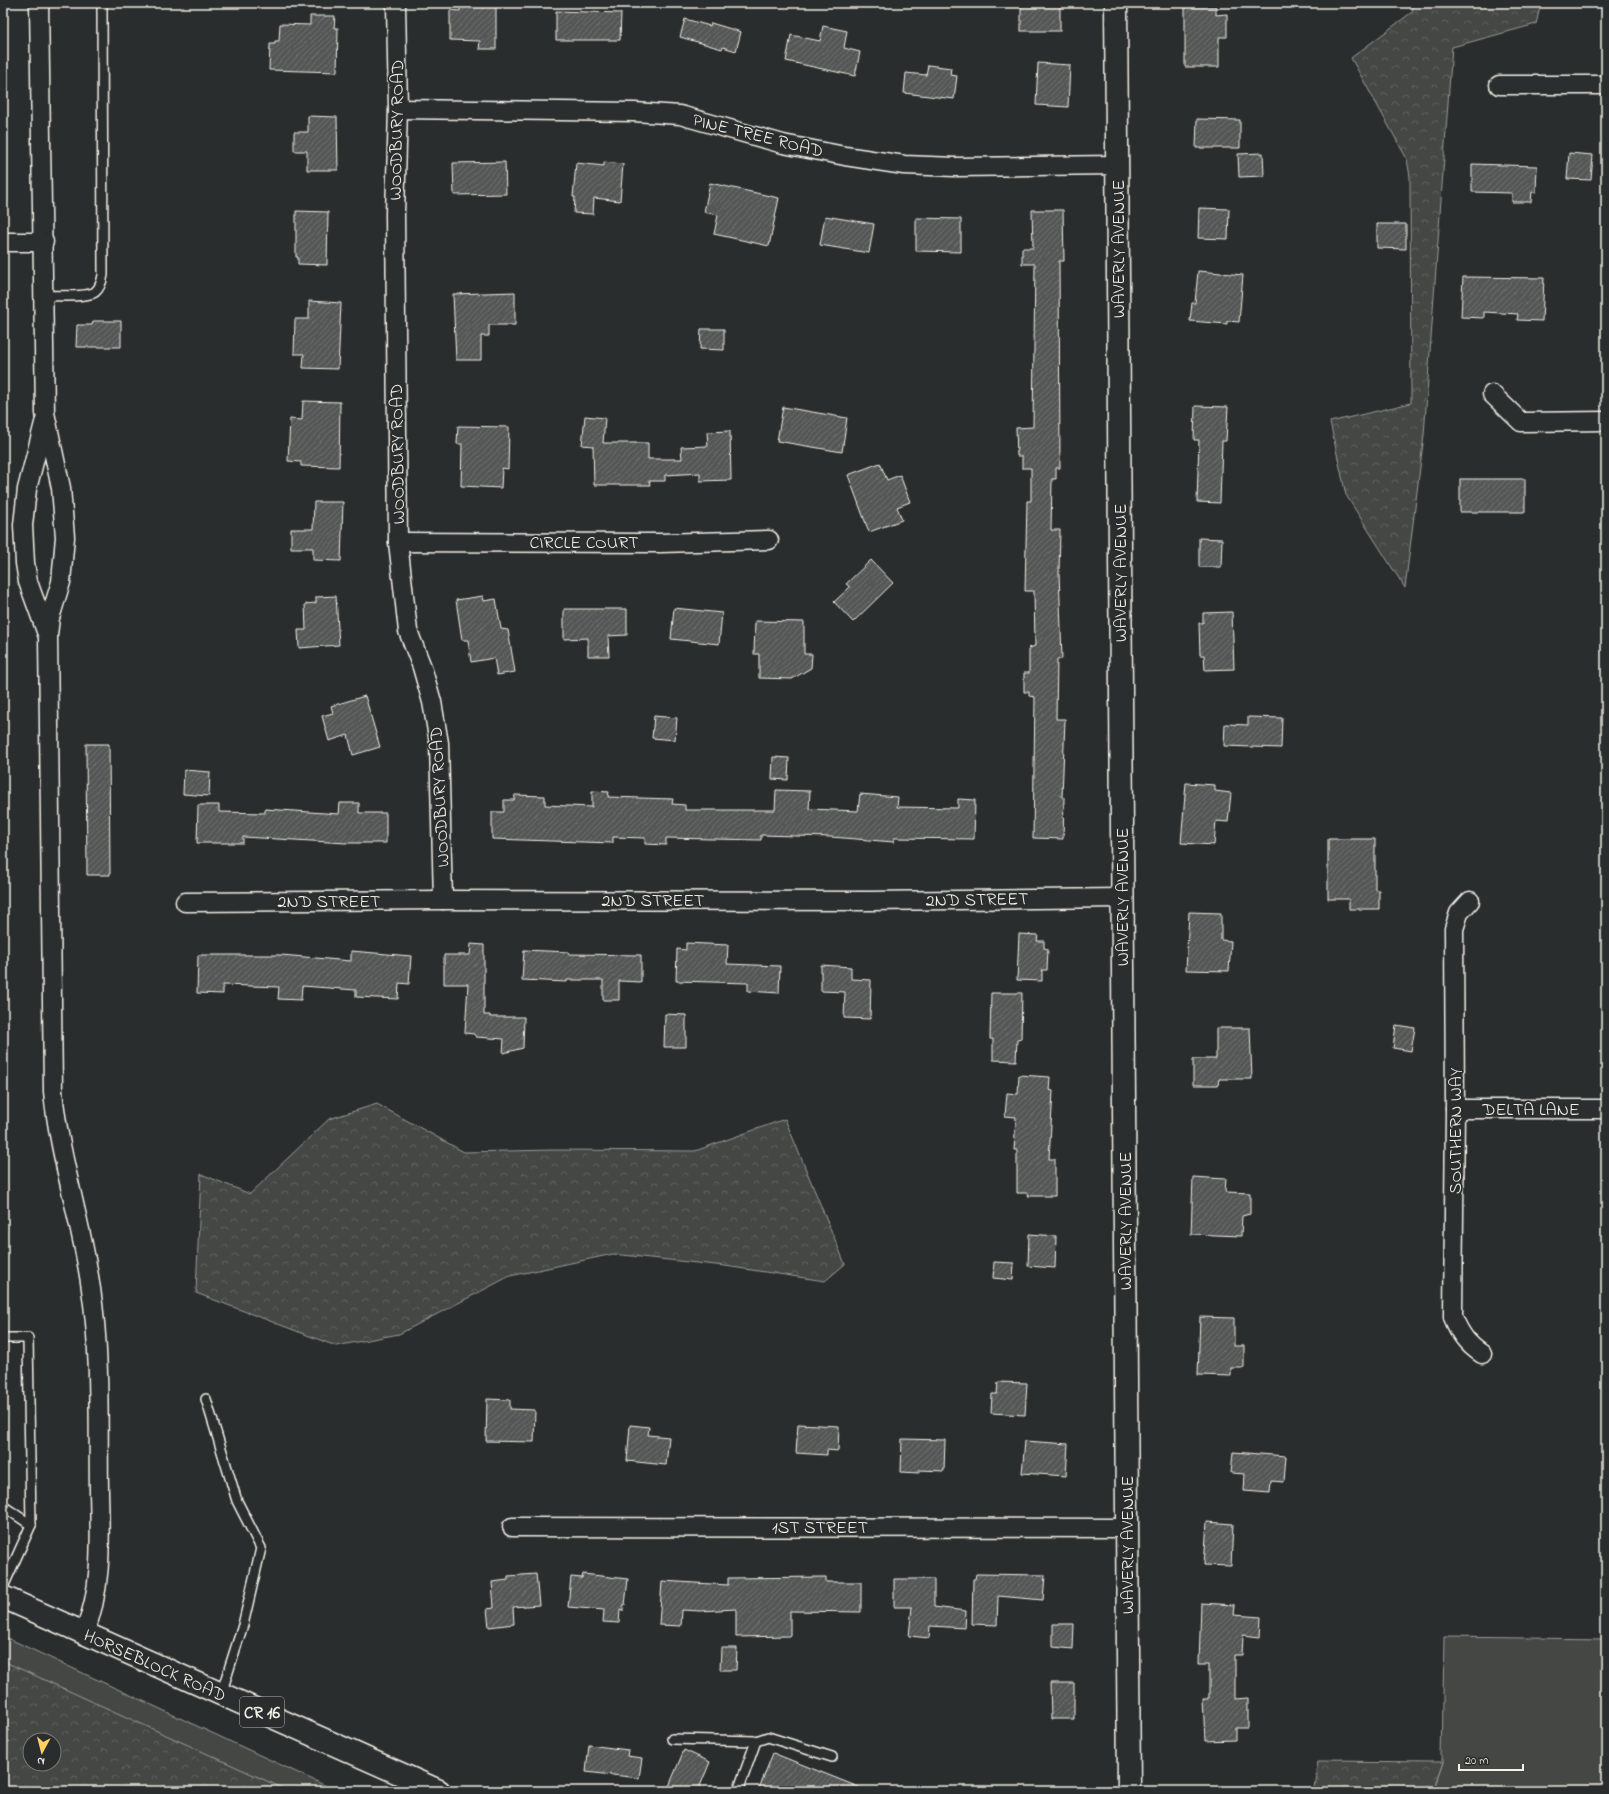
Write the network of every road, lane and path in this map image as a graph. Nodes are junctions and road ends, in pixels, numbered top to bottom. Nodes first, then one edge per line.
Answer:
1 (39, 3) edge
2 (102, 3) edge
3 (396, 3) edge
4 (1116, 3) edge
5 (1499, 84) dead end
6 (1606, 85) edge
7 (398, 109) junction
8 (1118, 165) junction
9 (3, 242) edge
10 (44, 242) junction
11 (45, 296) junction
12 (1492, 394) dead end
13 (46, 413) junction
14 (1606, 421) edge
15 (769, 540) dead end
16 (398, 542) junction
17 (48, 635) junction
18 (1122, 898) junction
19 (443, 900) junction
20 (1470, 901) dead end
21 (185, 902) dead end
22 (1455, 1109) junction
23 (1606, 1109) edge
24 (3, 1338) edge
25 (1482, 1354) dead end
26 (206, 1399) dead end
27 (3, 1506) edge
28 (31, 1525) junction
29 (512, 1527) dead end
30 (1127, 1528) junction
31 (3, 1587) edge
32 (3, 1597) edge
33 (84, 1633) junction
34 (221, 1694) junction
35 (672, 1739) dead end
36 (756, 1741) junction
37 (832, 1757) dead end
38 (439, 1791) edge
39 (738, 1791) edge
40 (1129, 1791) edge

1 - 10 street
2 - 11 lane
3 - 7 street, WOODBURY ROAD
4 - 8 street, WAVERLY AVENUE
5 - 6 street
7 - 8 street, PINE TREE ROAD
7 - 16 street, WOODBURY ROAD
8 - 18 street, WAVERLY AVENUE
9 - 10 street
10 - 11 street
11 - 13 street
12 - 14 street
13 - 17 street
13 - 17 street
15 - 16 street, CIRCLE COURT
16 - 19 street, WOODBURY ROAD
17 - 33 street
18 - 19 street, 2ND STREET
18 - 30 street, WAVERLY AVENUE
19 - 21 street, 2ND STREET
20 - 22 street, SOUTHERN WAY
22 - 23 street, DELTA LANE
22 - 25 street, SOUTHERN WAY
24 - 28 lane
26 - 34 lane
27 - 28 lane
28 - 31 lane
29 - 30 street, 1ST STREET
30 - 40 street, WAVERLY AVENUE
32 - 33 street, HORSEBLOCK ROAD / CR 16
33 - 34 street, HORSEBLOCK ROAD / CR 16
34 - 38 street, HORSEBLOCK ROAD / CR 16
35 - 36 lane
36 - 37 lane
36 - 39 lane

